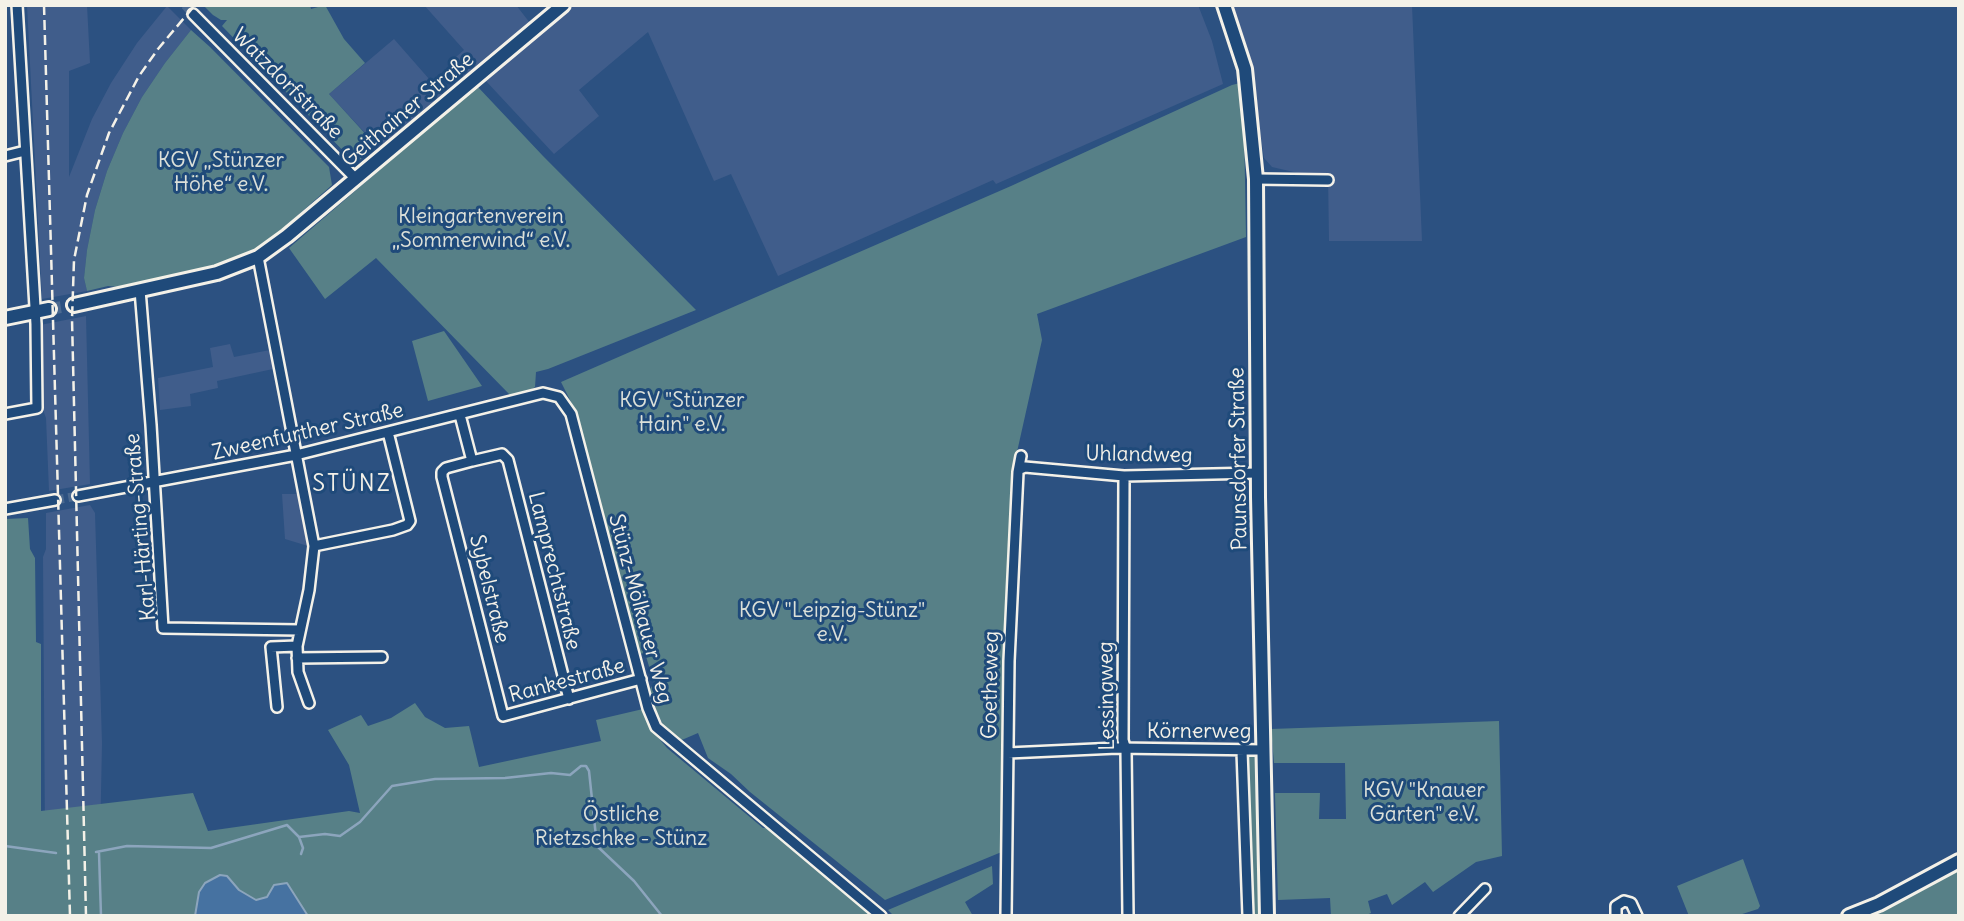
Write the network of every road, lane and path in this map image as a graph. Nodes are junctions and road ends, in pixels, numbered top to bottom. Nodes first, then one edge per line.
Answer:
1 (17, 5) edge
2 (563, 5) edge
3 (1224, 5) edge
4 (193, 14) tunnel mouth
5 (24, 151) junction
6 (5, 156) edge
7 (1256, 178) junction
8 (356, 179) junction
9 (1328, 180) dead end
10 (258, 257) junction
11 (139, 290) junction
12 (74, 305) tunnel mouth
13 (49, 309) tunnel mouth
14 (34, 312) junction
15 (5, 318) edge
16 (543, 393) joint
17 (5, 414) edge
18 (460, 415) junction
19 (388, 432) junction
20 (296, 455) junction
21 (1021, 456) dead end
22 (472, 461) junction
23 (1020, 469) junction
24 (1257, 473) junction
25 (1124, 476) junction
26 (154, 482) junction
27 (78, 496) tunnel mouth
28 (55, 500) tunnel mouth
29 (5, 509) edge
30 (314, 546) junction
31 (300, 630) junction
32 (297, 646) junction
33 (382, 657) dead end
34 (297, 659) junction
35 (640, 680) junction
36 (569, 699) junction
37 (309, 703) dead end
38 (277, 707) dead end
39 (503, 716) joint
40 (1126, 750) junction
41 (1264, 750) junction
42 (1242, 751) junction
43 (1008, 753) junction
44 (1959, 861) edge
45 (1485, 889) dead end
46 (881, 916) edge
47 (1006, 916) edge
48 (1128, 916) edge
49 (1248, 916) edge
50 (1267, 916) edge
51 (1459, 916) edge
52 (1616, 916) edge
53 (1637, 916) edge
54 (1849, 916) edge

1 - 5 street
2 - 8 main road, Geithainer Straße
3 - 7 main road, Paunsdorfer Straße
4 - 8 street, Watzdorfstraße
5 - 6 street
5 - 14 street
7 - 9 street
7 - 24 main road, Paunsdorfer Straße
8 - 10 main road, Geithainer Straße
10 - 11 main road, Geithainer Straße
10 - 20 street
11 - 12 main road, Geithainer Straße
11 - 26 street, Karl-Härting-Straße
13 - 14 main road
14 - 15 main road
14 - 17 street
16 - 18 street, Zweenfurther Straße
16 - 35 street, Stünz-Mölkauer Weg
18 - 19 street, Zweenfurther Straße
18 - 22 street
19 - 20 street, Zweenfurther Straße
19 - 30 street
20 - 26 street, Zweenfurther Straße
20 - 30 street
21 - 23 street, Goetheweg
22 - 36 street, Lamprechtstraße
22 - 39 street, Sybelstraße
23 - 25 street, Uhlandweg
23 - 43 street, Goetheweg
24 - 25 street, Uhlandweg
24 - 41 main road, Paunsdorfer Straße
25 - 40 street, Lessingweg
26 - 27 street, Zweenfurther Straße
26 - 31 street, Karl-Härting-Straße
28 - 29 street
30 - 31 street
31 - 32 street
32 - 34 street
32 - 38 street
33 - 34 street
34 - 37 street
35 - 36 street, Rankestraße
35 - 46 street, Stünz-Mölkauer Weg
36 - 39 street, Rankestraße
40 - 42 street, Körnerweg
40 - 43 street, Körnerweg
40 - 48 street, Lessingweg
41 - 42 street, Körnerweg
41 - 50 main road, Paunsdorfer Straße
42 - 49 street
43 - 47 street, Goetheweg
44 - 54 main road
45 - 51 street
52 - 53 street

